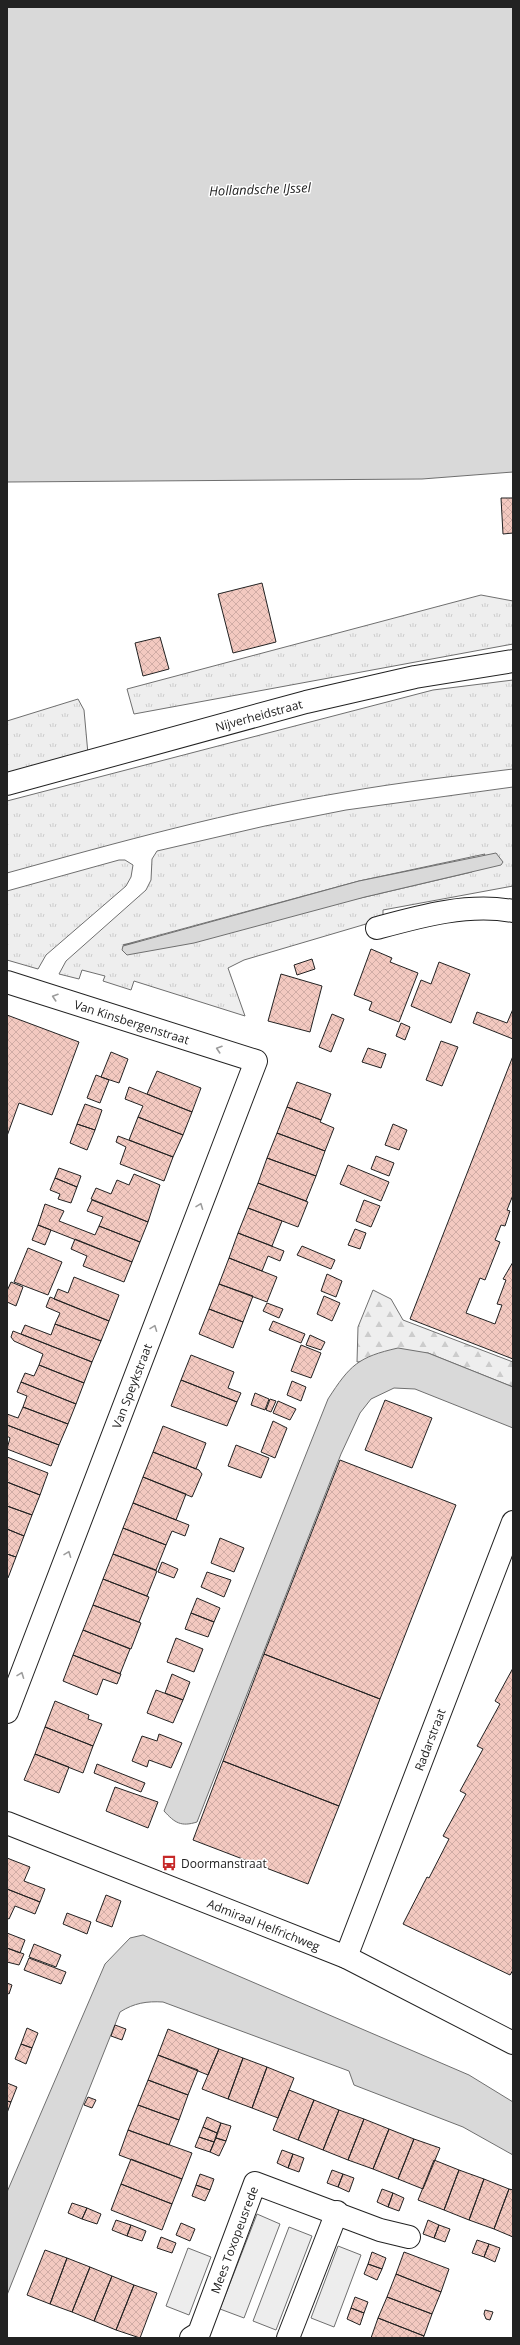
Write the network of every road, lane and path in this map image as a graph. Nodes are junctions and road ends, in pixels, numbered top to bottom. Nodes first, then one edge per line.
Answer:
1 (513, 661) edge
2 (7, 784) edge
3 (513, 911) edge
4 (377, 928) dead end
5 (7, 982) edge
6 (256, 1061) joint
7 (513, 1522) edge
8 (7, 1712) edge
9 (7, 1823) edge
10 (346, 1957) junction
11 (513, 2043) edge
12 (337, 2212) junction
13 (409, 2237) dead end
14 (200, 2336) edge
15 (288, 2338) edge

1 - 2 street, Nijverheidstraat
3 - 4 street
6 -> 5 street, Van Kinsbergenstraat
8 -> 6 street, Van Speykstraat
7 - 10 street, Radarstraat
9 - 10 street, Admiraal Helfrichweg
10 - 11 street, Admiraal Helfrichweg
12 - 13 street, Mees Toxopeusrede
12 - 14 street, Mees Toxopeusrede
12 - 15 street

